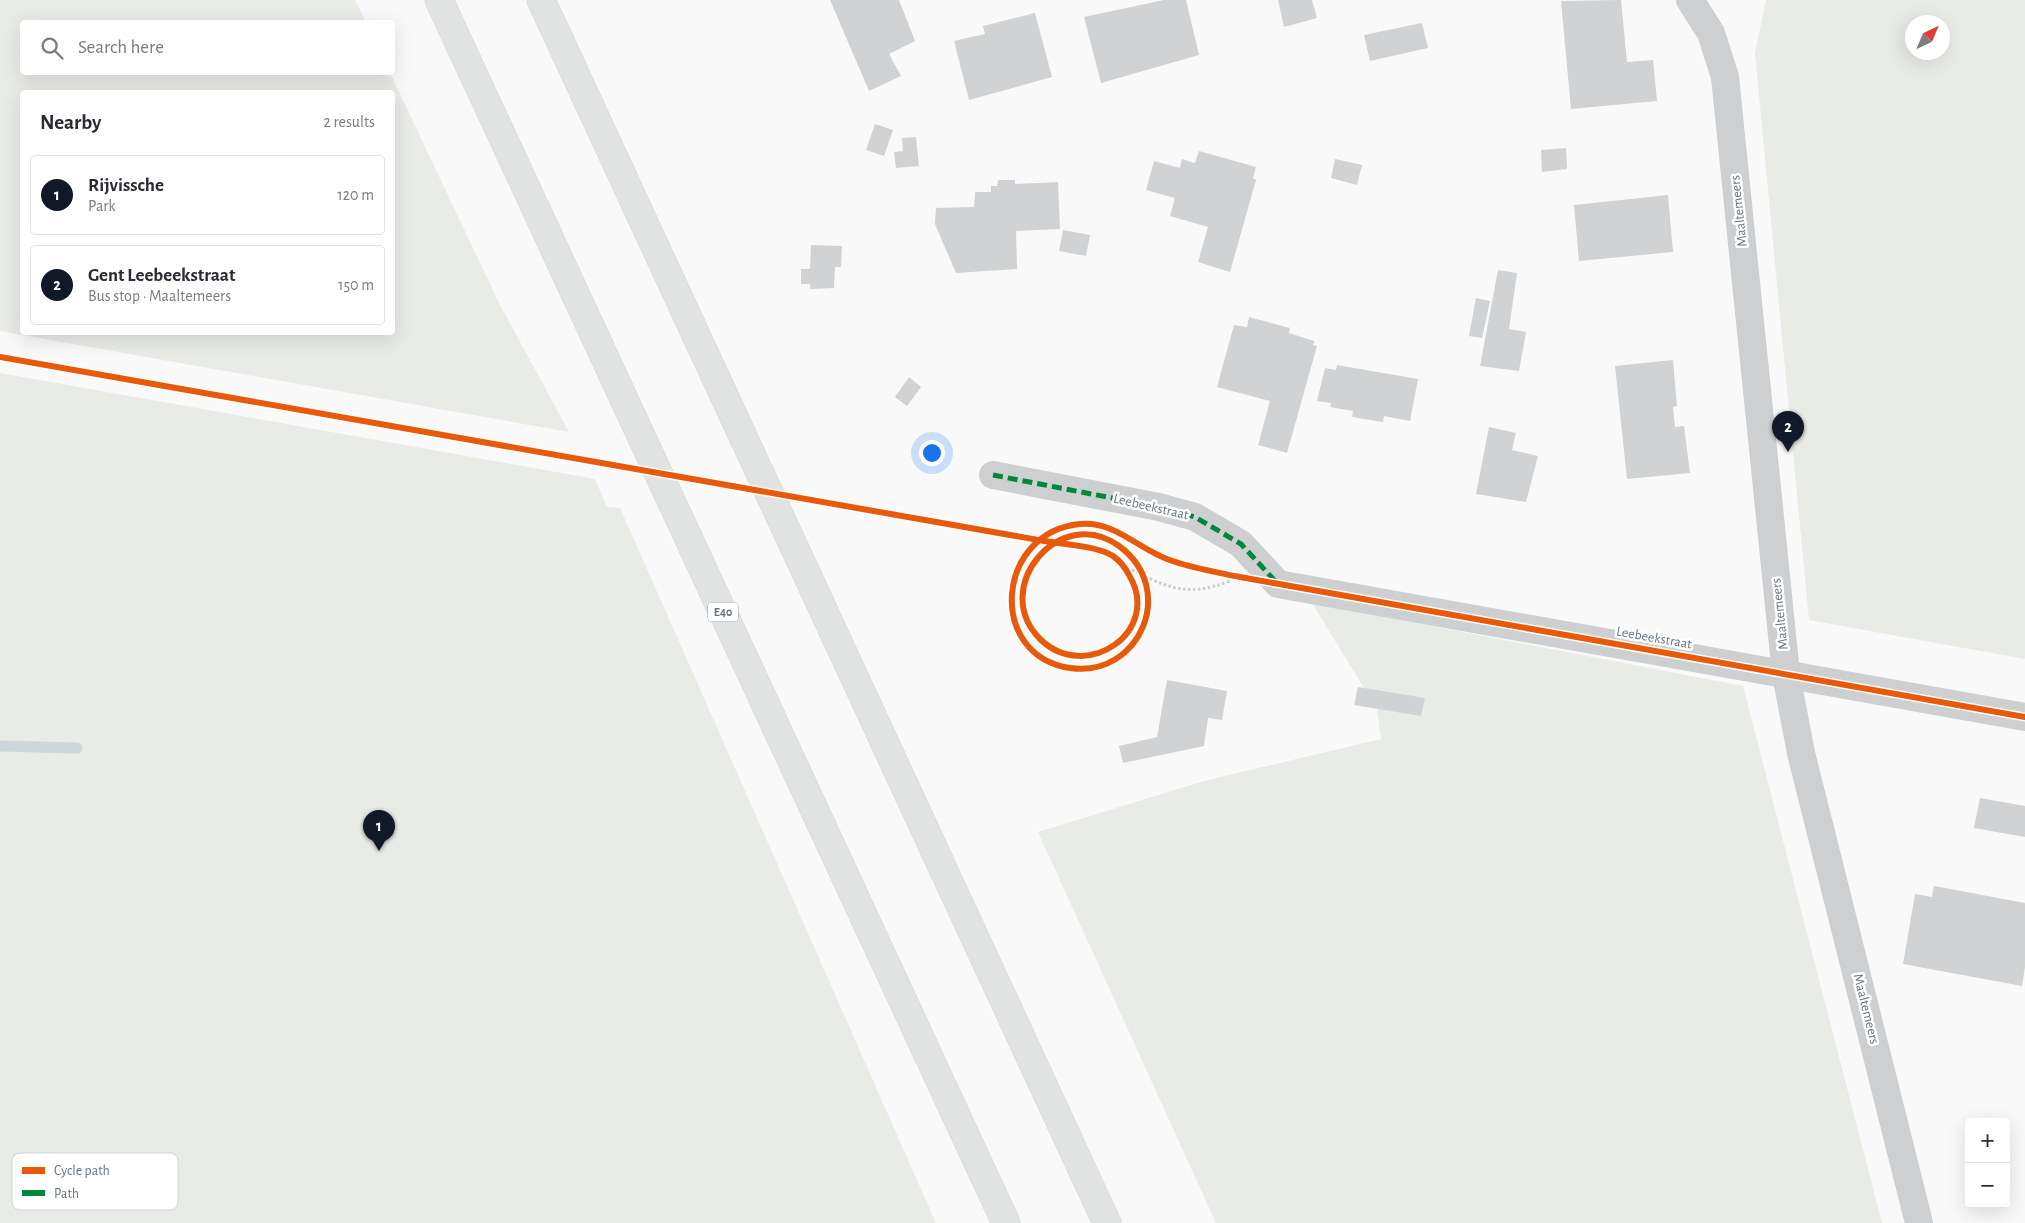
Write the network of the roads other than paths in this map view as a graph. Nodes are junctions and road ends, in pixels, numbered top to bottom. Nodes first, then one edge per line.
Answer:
1 (439, 0) edge
2 (541, 0) edge
3 (1690, 0) edge
4 (992, 474) dead end
5 (1786, 674) junction
6 (2025, 717) edge
7 (1006, 1223) edge
8 (1107, 1223) edge
9 (1919, 1223) edge

1 - 7 highway, E40
2 - 8 highway
3 - 5 street, Maaltemeers
4 - 5 street, Leebeekstraat
5 - 6 street, Leebeekstraat
5 - 9 street, Maaltemeers

